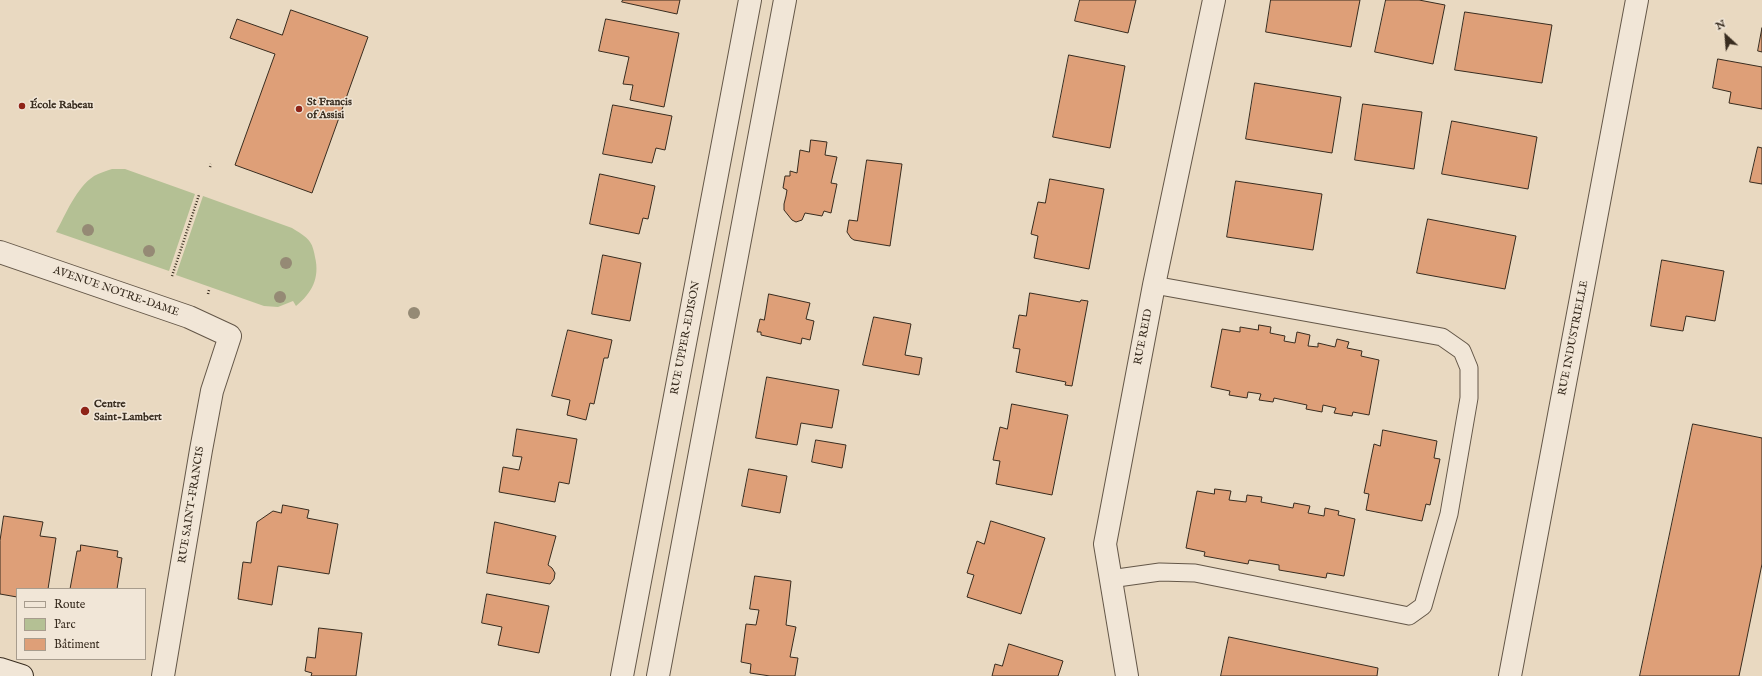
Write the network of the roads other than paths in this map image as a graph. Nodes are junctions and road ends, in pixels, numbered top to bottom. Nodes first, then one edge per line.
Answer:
1 (750, 0) edge
2 (785, 0) edge
3 (1214, 0) edge
4 (1637, 0) edge
5 (0, 252) edge
6 (1154, 285) junction
7 (230, 336) joint
8 (1110, 579) junction
9 (0, 668) edge
10 (22, 676) edge
11 (164, 676) edge
12 (622, 676) edge
13 (658, 676) edge
14 (1127, 676) edge
15 (1510, 676) edge

1 - 12 street, RUE UPPER-EDISON
2 - 13 street
3 - 6 street, RUE REID
4 - 15 street, RUE INDUSTRIELLE
5 - 7 street, AVENUE NOTRE-DAME
6 - 8 street, RUE REID
6 - 8 lane
7 - 11 street, RUE SAINT-FRANCIS
8 - 14 street, RUE REID
9 - 10 street

